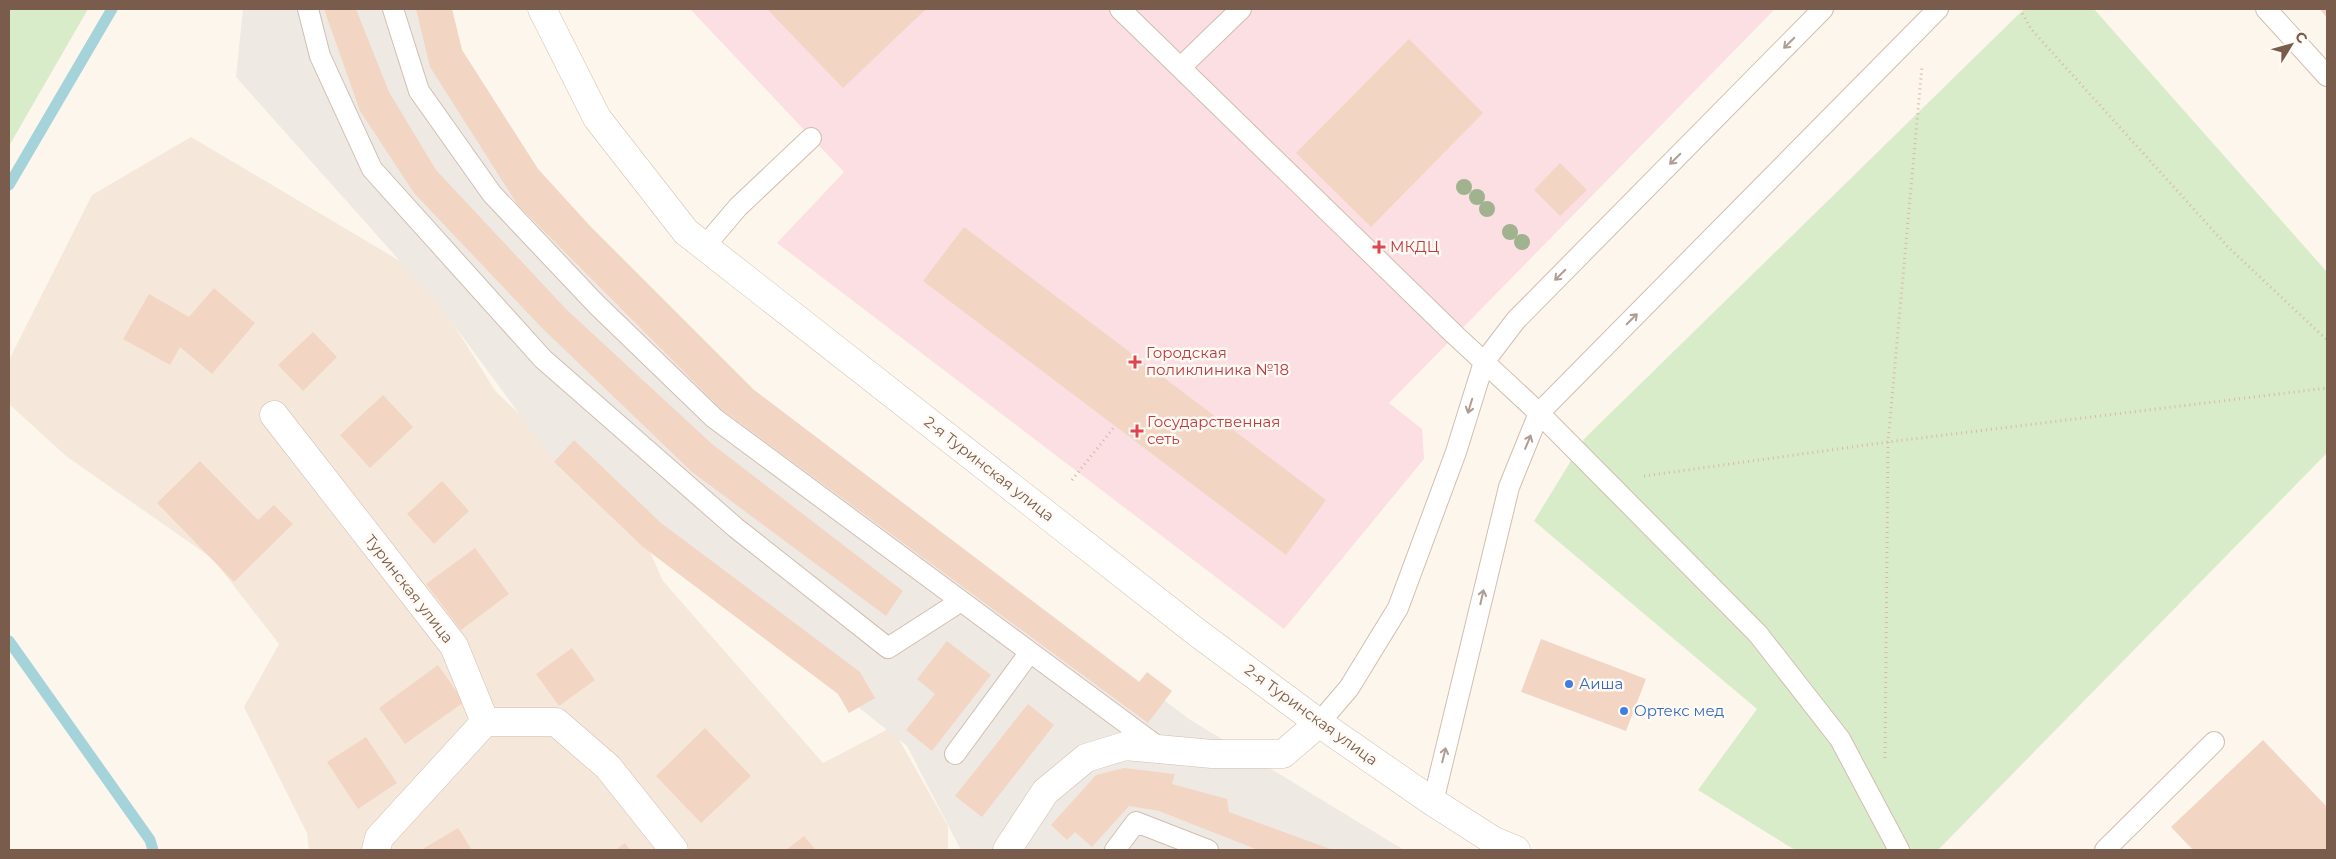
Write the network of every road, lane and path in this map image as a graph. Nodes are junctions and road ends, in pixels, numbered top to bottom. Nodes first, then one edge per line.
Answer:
1 (308, 9) edge
2 (393, 9) edge
3 (542, 9) edge
4 (1120, 9) edge
5 (1241, 9) edge
6 (1823, 9) edge
7 (2020, 9) edge
8 (2266, 9) edge
9 (1932, 15) edge
10 (1182, 66) junction
11 (2327, 76) edge
12 (811, 138) dead end
13 (704, 247) junction
14 (2327, 340) edge
15 (1484, 362) junction
16 (2327, 388) edge
17 (1540, 413) junction
18 (274, 415) dead end
19 (1115, 426) dead end
20 (1888, 442) junction
21 (1072, 480) dead end
22 (1608, 482) junction
23 (961, 601) junction
24 (1030, 652) junction
25 (485, 722) junction
26 (1319, 722) junction
27 (2214, 742) dead end
28 (1161, 749) junction
29 (955, 754) dead end
30 (1884, 761) dead end
31 (1433, 802) junction
32 (1016, 847) edge
33 (376, 850) edge
34 (674, 850) edge
35 (1115, 850) edge
36 (1208, 850) edge
37 (1516, 850) edge
38 (1899, 850) edge
39 (2105, 850) edge

1 - 23 lane
2 - 23 lane
3 - 13 street, 2-я Туринская улица
4 - 10 lane
5 - 10 lane
6 -> 15 lane
7 - 14 path
8 - 11 lane
17 -> 9 lane
9 - 20 path
10 - 15 lane
12 - 13 lane
13 - 26 street, 2-я Туринская улица
15 - 17 lane
15 -> 26 lane
16 - 20 path
17 - 22 lane
31 -> 17 lane
18 - 25 street, Туринская улица
19 - 21 path
20 - 22 path
20 - 30 path
22 - 38 lane
23 - 24 lane
24 - 28 lane
24 - 29 lane
25 - 33 street
25 - 34 street
26 - 28 street
26 - 31 street, 2-я Туринская улица
27 - 39 lane
28 - 32 street
31 - 37 street, 2-я Туринская улица
35 - 36 lane

